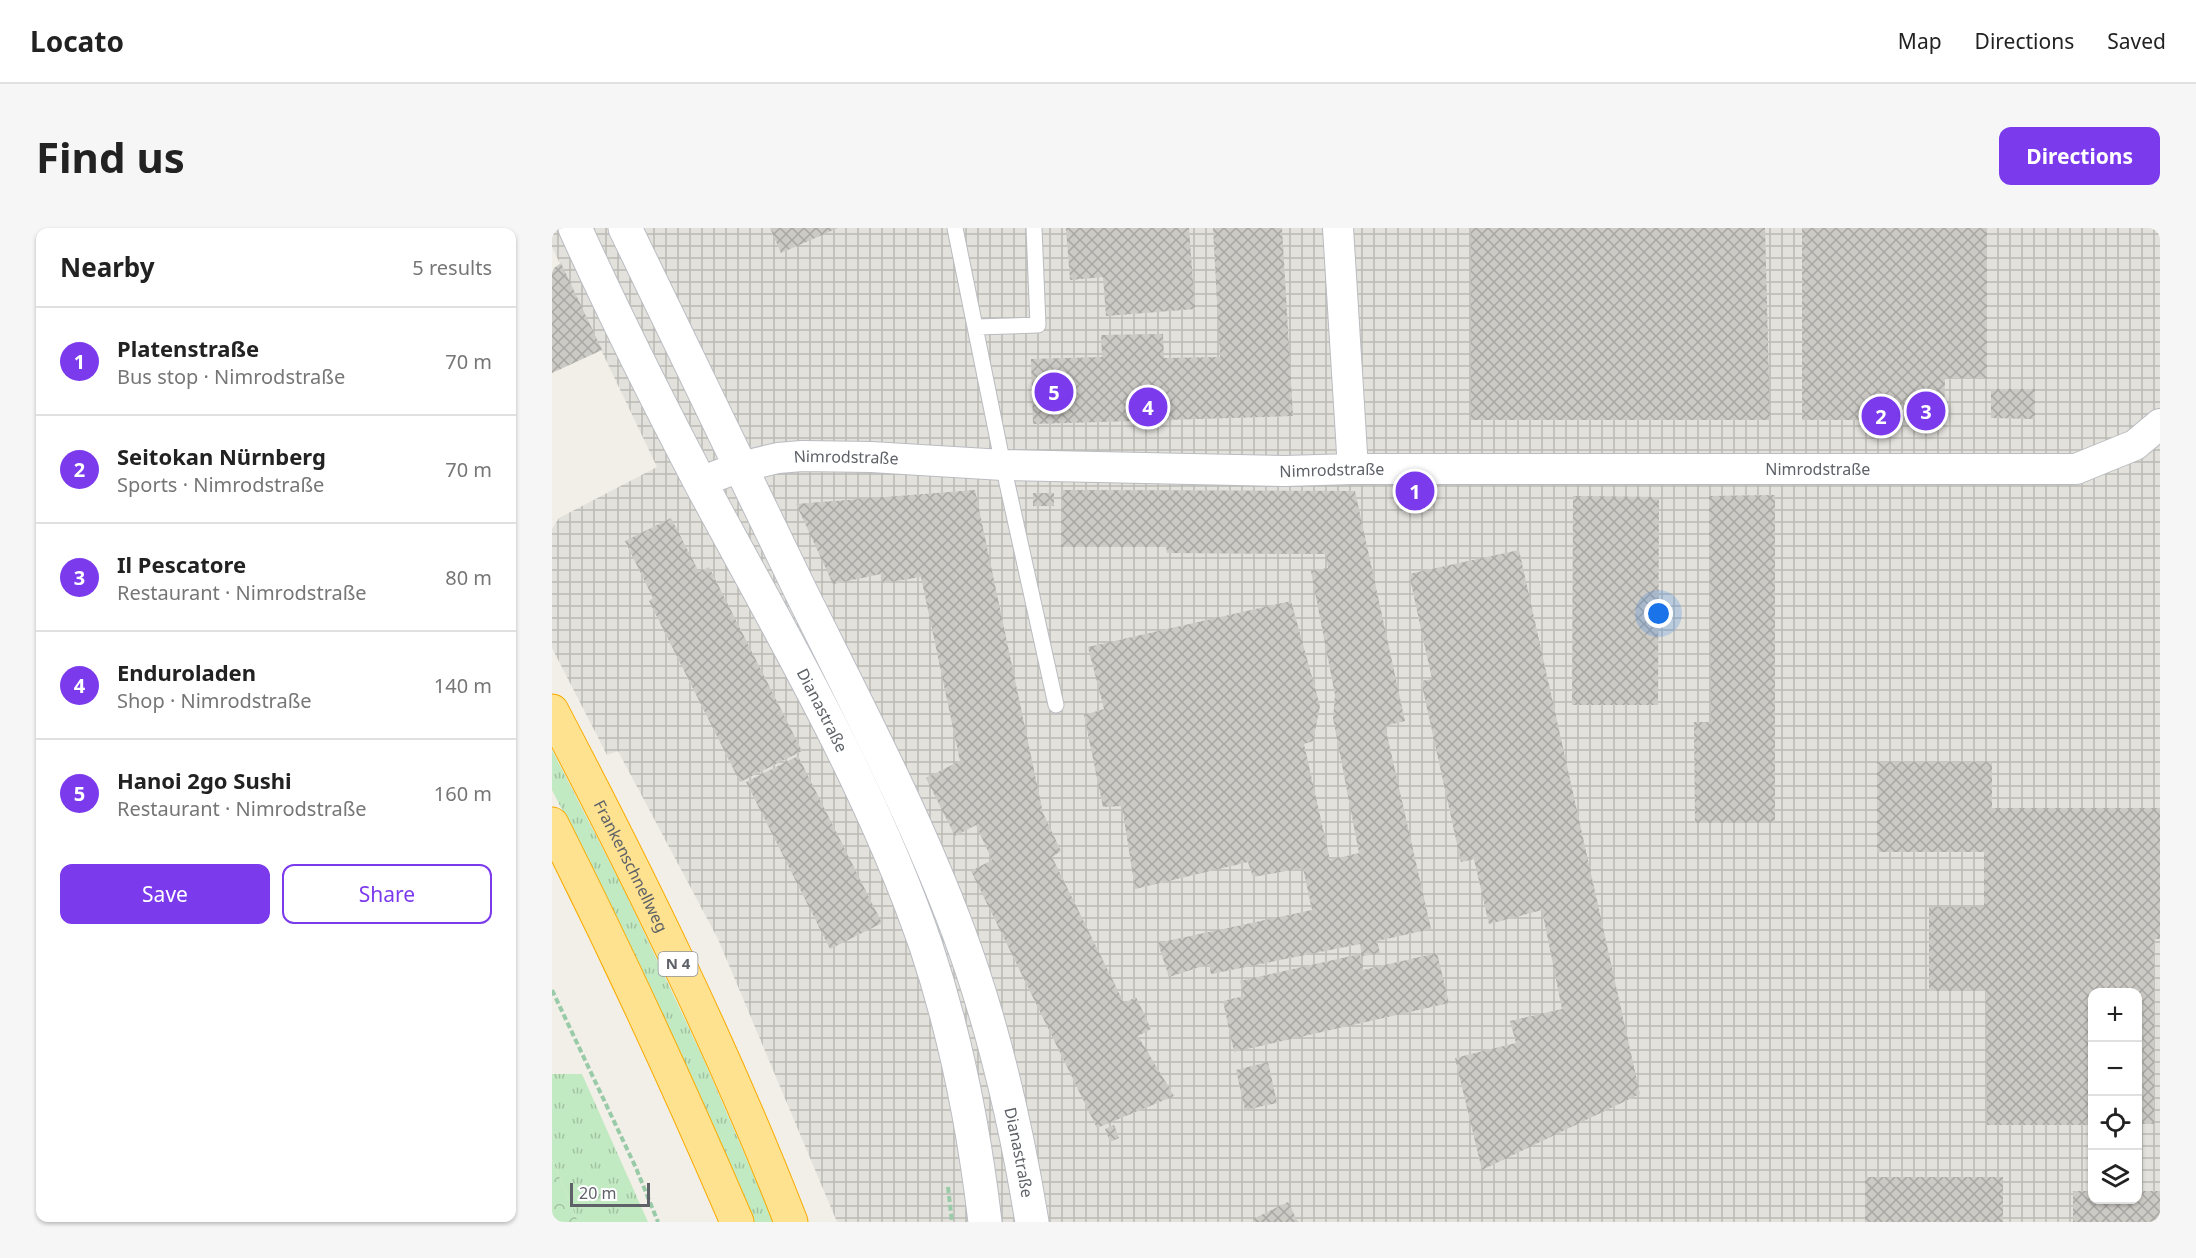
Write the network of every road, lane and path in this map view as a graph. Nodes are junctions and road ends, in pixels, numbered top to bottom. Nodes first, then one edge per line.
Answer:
1 (575, 228) edge
2 (625, 228) edge
3 (955, 228) edge
4 (1034, 228) edge
5 (1338, 228) edge
6 (976, 327) junction
7 (2160, 424) edge
8 (1003, 465) junction
9 (740, 467) junction
10 (1353, 470) junction
11 (700, 482) junction
12 (1056, 705) dead end
13 (552, 711) edge
14 (552, 824) edge
15 (552, 990) edge
16 (554, 998) edge
17 (947, 1179) dead end
18 (658, 1222) edge
19 (737, 1222) edge
20 (790, 1222) edge
21 (952, 1222) edge
22 (985, 1222) edge
23 (1032, 1222) edge

1 - 11 main road, Dianastraße
2 - 9 main road, Dianastraße
3 - 6 lane
4 - 6 lane
5 - 10 street
6 - 8 lane
7 - 10 street, Nimrodstraße
8 - 9 street, Nimrodstraße
8 - 10 street, Nimrodstraße
8 - 12 lane
9 - 11 street, Nimrodstraße
9 - 23 main road, Dianastraße
11 - 22 main road, Dianastraße
13 - 20 highway, Frankenschnellweg / N 4
14 - 19 highway
15 - 16 path
16 - 18 path
17 - 21 path

